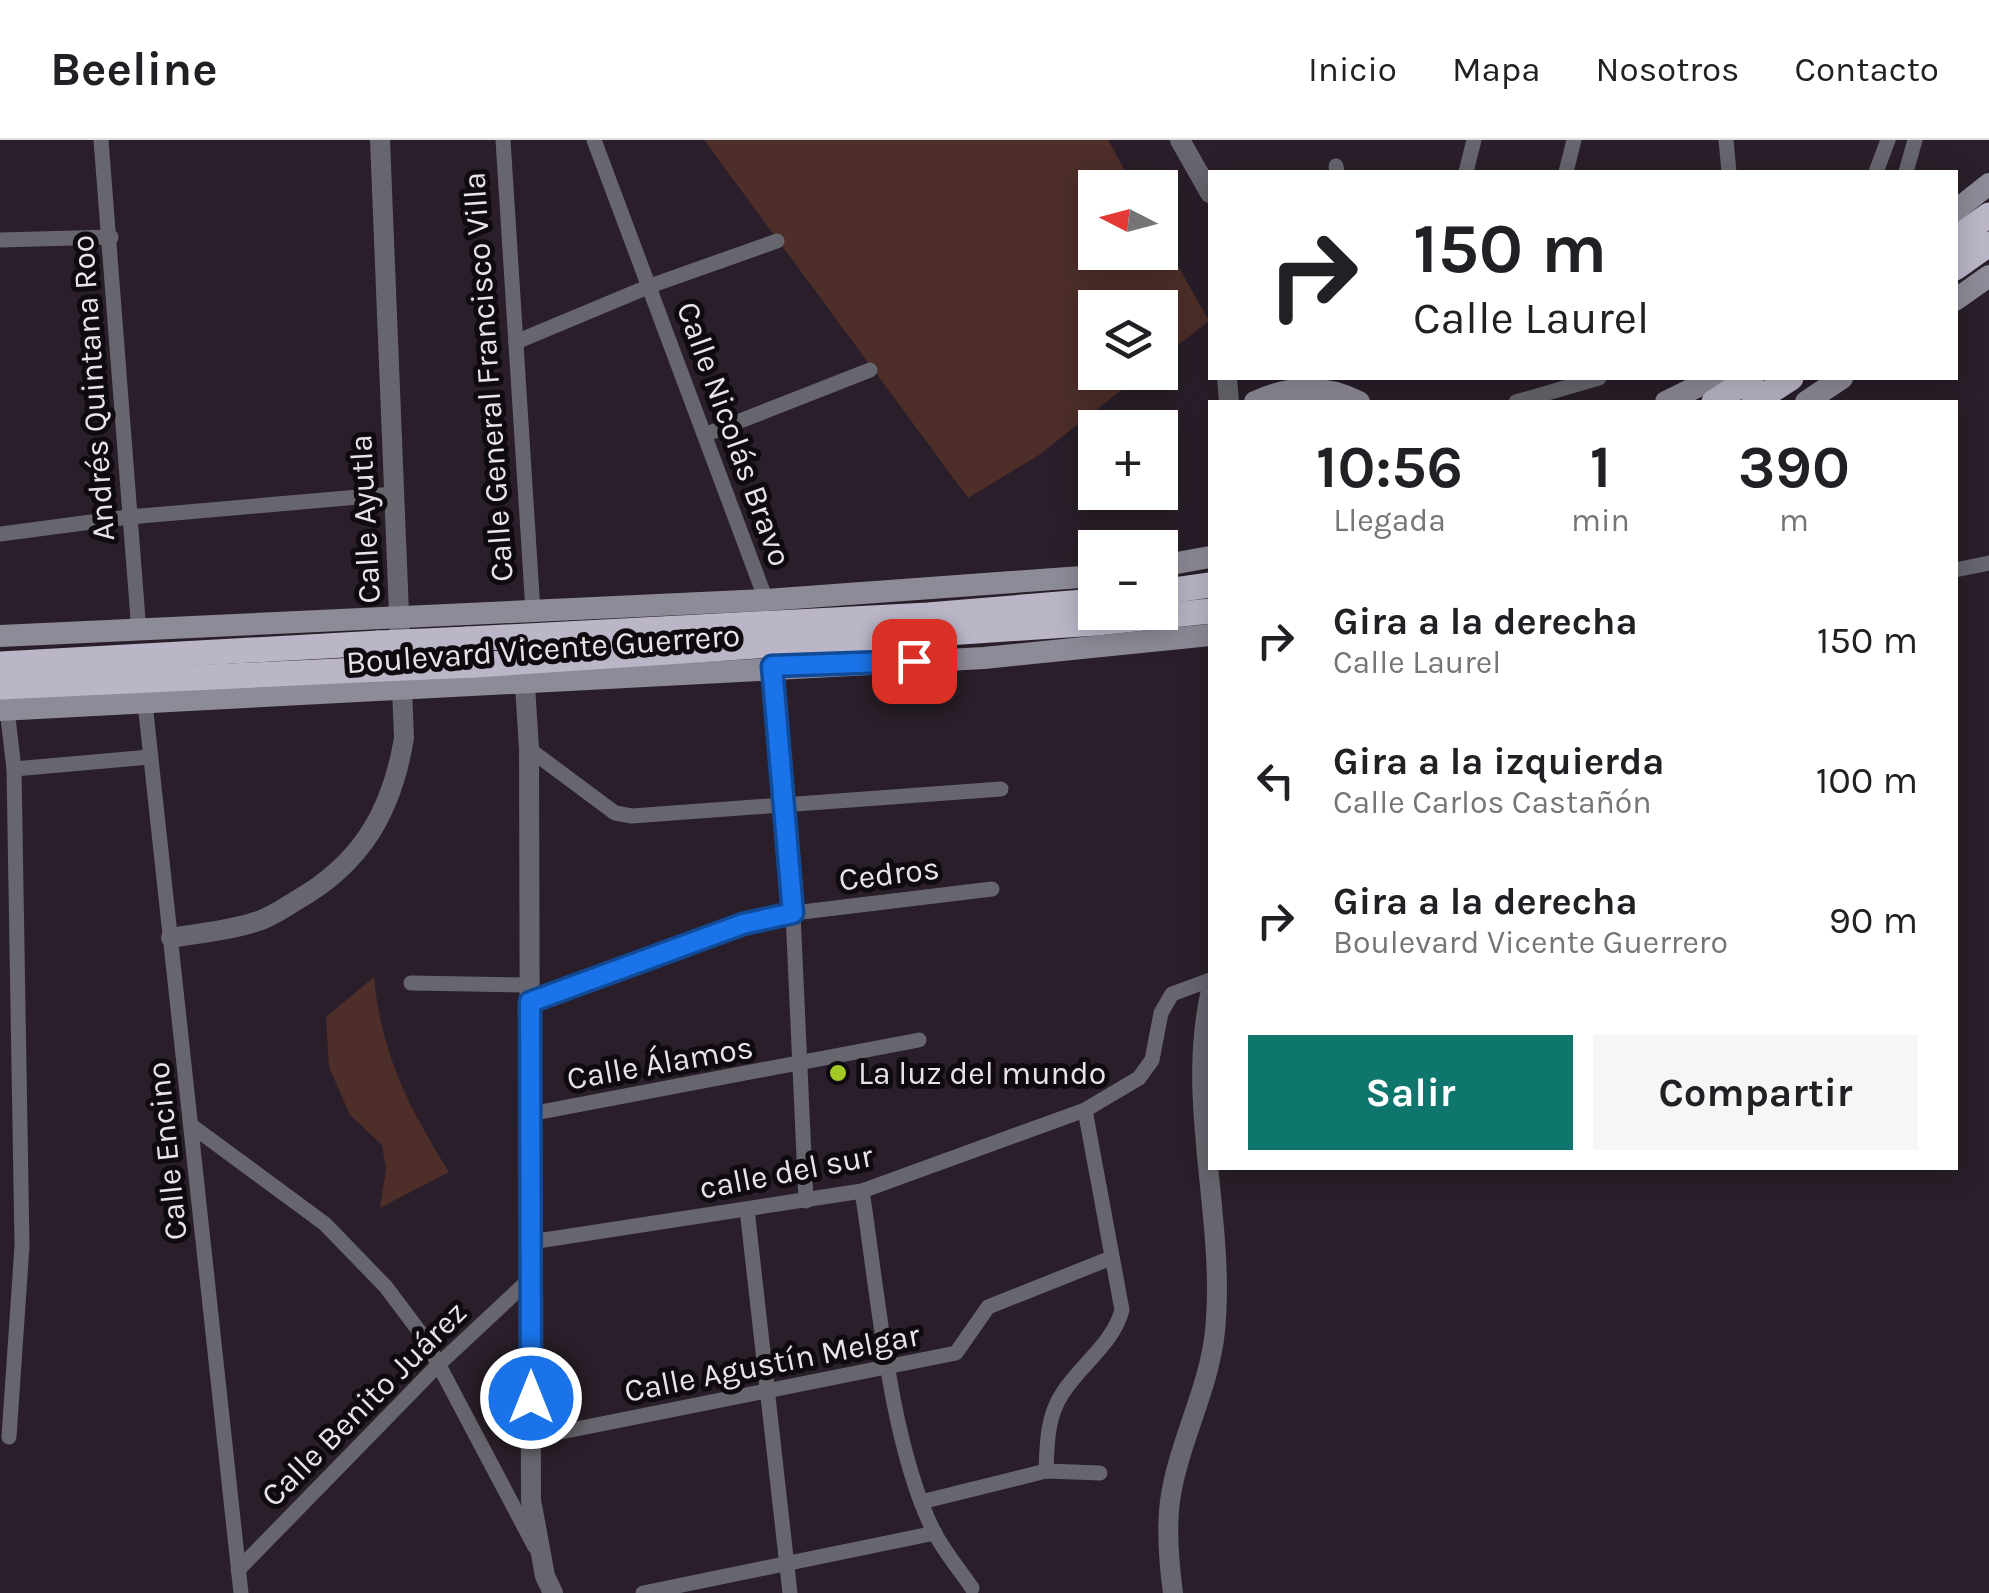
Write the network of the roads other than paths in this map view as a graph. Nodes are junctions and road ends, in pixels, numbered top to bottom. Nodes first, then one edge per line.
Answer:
1 (100, 140) edge
2 (380, 140) edge
3 (503, 140) edge
4 (594, 140) edge
5 (1180, 140) edge
6 (1474, 140) edge
7 (1574, 140) edge
8 (1726, 140) edge
9 (1888, 140) edge
10 (1915, 140) edge
11 (1466, 170) edge
12 (1566, 170) edge
13 (1729, 170) edge
14 (1877, 170) edge
15 (1907, 170) edge
16 (1989, 184) edge
17 (1208, 189) edge
18 (1958, 209) edge
19 (1989, 215) edge
20 (111, 237) junction
21 (1958, 237) edge
22 (0, 240) edge
23 (778, 241) dead end
24 (1989, 244) edge
25 (1958, 266) edge
26 (1989, 276) edge
27 (650, 286) junction
28 (1958, 298) edge
29 (516, 342) junction
30 (870, 370) dead end
31 (1583, 380) edge
32 (1711, 380) edge
33 (1748, 380) edge
34 (1789, 380) edge
35 (1839, 380) edge
36 (1551, 384) edge
37 (1259, 400) edge
38 (1353, 400) edge
39 (1520, 400) edge
40 (1670, 400) edge
41 (1717, 400) edge
42 (1757, 400) edge
43 (1809, 400) edge
44 (706, 434) junction
45 (393, 494) junction
46 (129, 517) junction
47 (0, 534) edge
48 (1208, 557) edge
49 (1178, 563) edge
50 (1989, 563) edge
51 (1958, 569) edge
52 (1078, 577) edge
53 (1208, 585) edge
54 (1178, 589) edge
55 (766, 600) junction
56 (1078, 602) edge
57 (533, 611) junction
58 (1208, 611) edge
59 (400, 618) junction
60 (139, 632) junction
61 (1208, 634) edge
62 (0, 636) edge
63 (379, 656) junction
64 (0, 664) edge
65 (772, 666) junction
66 (525, 685) junction
67 (402, 692) junction
68 (2, 702) edge
69 (145, 703) junction
70 (529, 750) junction
71 (150, 757) junction
72 (14, 769) junction
73 (1001, 789) dead end
74 (784, 806) junction
75 (992, 889) dead end
76 (793, 913) junction
77 (170, 938) junction
78 (1208, 981) edge
79 (412, 984) dead end
80 (530, 993) junction
81 (1208, 1008) edge
82 (920, 1040) dead end
83 (799, 1066) junction
84 (0, 1072) edge
85 (20, 1074) junction
86 (1085, 1110) junction
87 (530, 1114) junction
88 (1208, 1122) edge
89 (192, 1126) junction
90 (18, 1153) junction
91 (0, 1158) edge
92 (1211, 1170) edge
93 (862, 1192) junction
94 (806, 1201) junction
95 (748, 1209) junction
96 (531, 1242) junction
97 (1111, 1258) junction
98 (531, 1278) junction
99 (6, 1349) edge
100 (438, 1365) junction
101 (889, 1368) junction
102 (767, 1394) junction
103 (8, 1437) dead end
104 (531, 1438) junction
105 (1046, 1471) junction
106 (1100, 1473) dead end
107 (921, 1502) junction
108 (934, 1534) junction
109 (542, 1559) junction
110 (784, 1567) junction
111 (238, 1570) junction
112 (972, 1588) dead end
113 (241, 1593) edge
114 (553, 1593) edge
115 (643, 1593) edge
116 (790, 1593) edge
117 (1173, 1593) edge

1 - 20 street, Andrés Quintana Roo
2 - 45 street, Calle Ayutla
3 - 29 street, Calle General Francisco Villa
4 - 27 street, Calle Nicolás Bravo
5 - 17 street
6 - 11 street
7 - 12 street
8 - 13 street
9 - 14 street
10 - 15 street
16 - 18 main road
19 - 21 highway
20 - 22 street
20 - 46 street, Andrés Quintana Roo
23 - 27 street
24 - 25 highway
26 - 28 main road
27 - 29 street
27 - 44 street, Calle Nicolás Bravo
29 - 57 street, Calle General Francisco Villa
30 - 44 street
31 - 36 street
32 - 40 main road
33 - 41 highway
34 - 42 highway
35 - 43 main road
36 - 39 street
37 - 38 main road
44 - 55 street, Calle Nicolás Bravo
45 - 46 street
45 - 59 street, Calle Ayutla
46 - 47 street
46 - 60 street, Andrés Quintana Roo
48 - 49 main road
50 - 51 street
52 - 55 main road, Boulevard Vicente Guerrero
53 - 54 highway
55 - 57 main road, Boulevard Vicente Guerrero
56 - 63 highway, Boulevard Vicente Guerrero, bridge
57 - 59 main road, Boulevard Vicente Guerrero
58 - 63 highway, Boulevard Vicente Guerrero, bridge
59 - 60 main road, Boulevard Vicente Guerrero
59 - 67 street, Calle Ayutla
60 - 62 main road, Boulevard Vicente Guerrero
61 - 65 main road, Boulevard Vicente Guerrero
63 - 64 highway, Boulevard Vicente Guerrero
63 - 68 highway, Boulevard Vicente Guerrero
65 - 66 main road, Boulevard Vicente Guerrero
65 - 74 street
66 - 67 main road, Boulevard Vicente Guerrero
66 - 70 street
67 - 69 main road, Boulevard Vicente Guerrero
67 - 77 street, Calle Ayutla
68 - 69 main road, Boulevard Vicente Guerrero
68 - 72 street
69 - 71 street, Calle Encino
70 - 74 street
70 - 80 street
71 - 72 street
71 - 77 street, Calle Encino
72 - 85 street
73 - 74 street
74 - 76 street
75 - 76 street, Cedros
76 - 80 street, Cedros
76 - 83 street
77 - 89 street, Calle Encino
78 - 86 street, calle del sur
79 - 80 street
80 - 87 street
81 - 88 street
82 - 83 street, Calle Álamos
83 - 87 street, Calle Álamos
83 - 94 street
84 - 85 street
85 - 90 street
86 - 93 street, calle del sur
86 - 97 street
87 - 96 street
89 - 100 street
89 - 111 street, Calle Encino
90 - 91 street
90 - 99 street
92 - 117 street
93 - 94 street, calle del sur
93 - 101 street
94 - 95 street, calle del sur
95 - 96 street, calle del sur
95 - 102 street
96 - 98 street
97 - 101 street, Calle Agustín Melgar
97 - 105 street
98 - 100 street, Calle Benito Juárez
98 - 104 street
99 - 103 street
100 - 109 street
100 - 111 street, Calle Benito Juárez
101 - 102 street, Calle Agustín Melgar
101 - 107 street
102 - 104 street, Calle Agustín Melgar
102 - 110 street
104 - 109 street
105 - 106 street
105 - 107 street
107 - 108 street
108 - 110 street
108 - 112 street
109 - 114 street
110 - 115 street
110 - 116 street
111 - 113 street, Calle Encino

